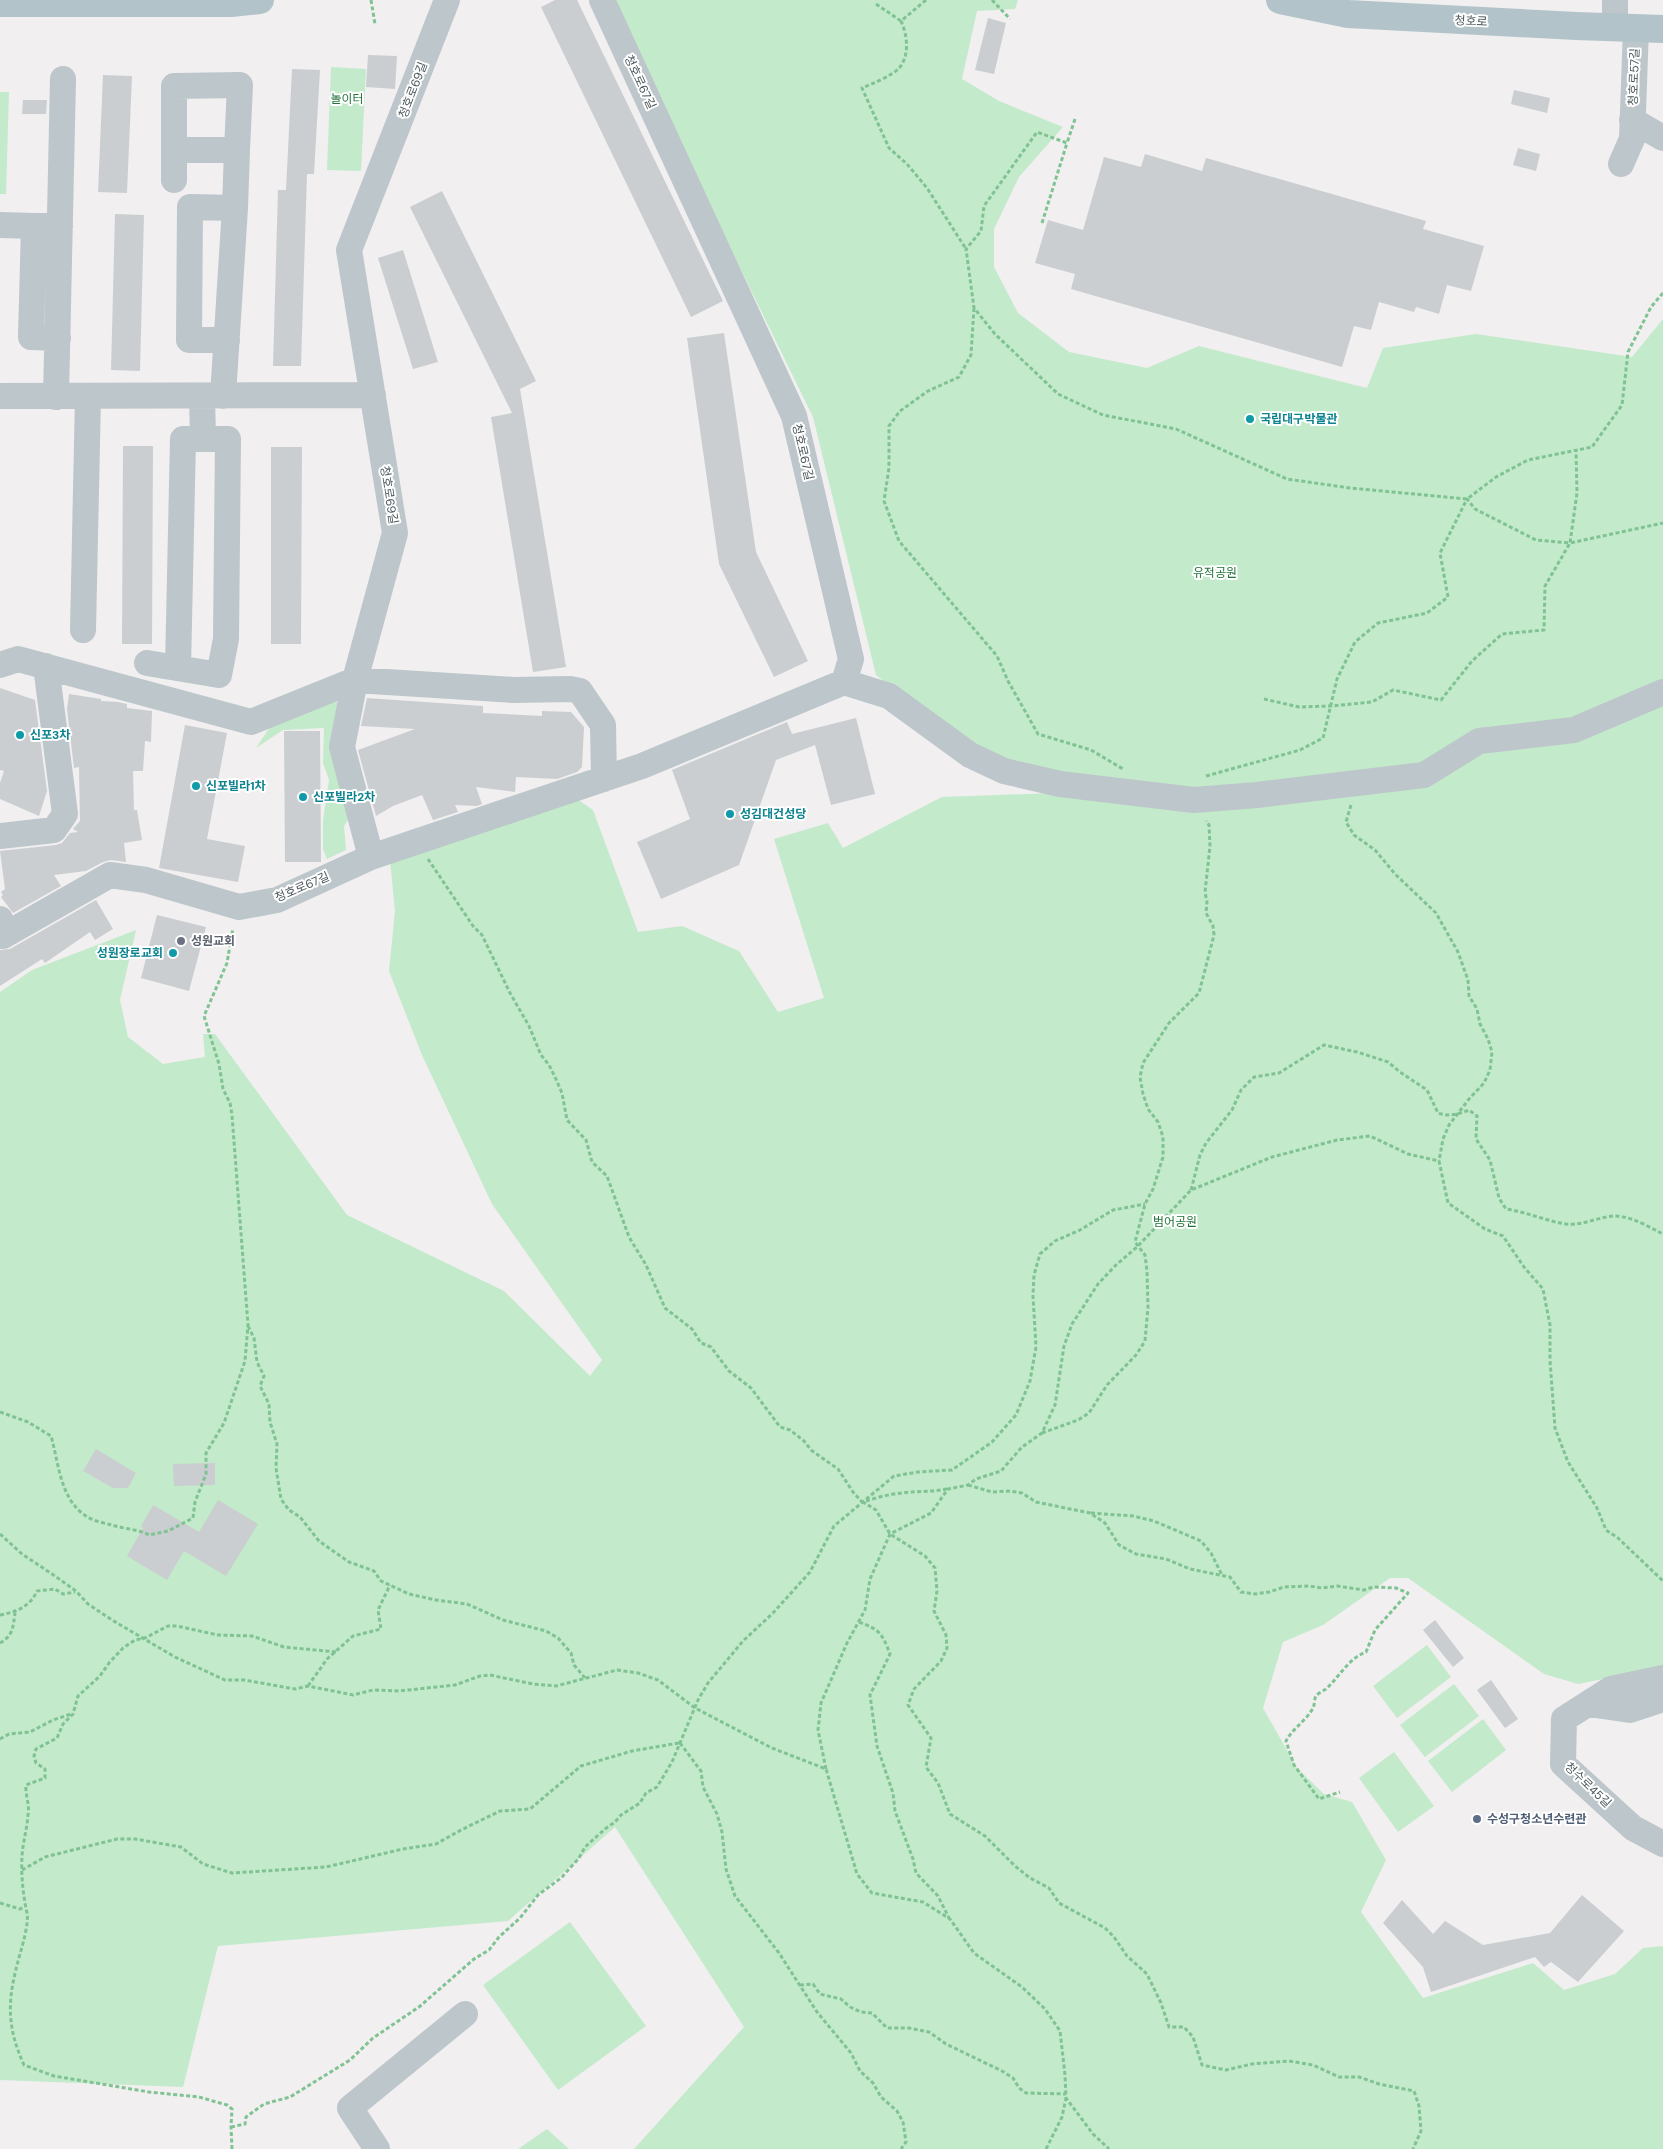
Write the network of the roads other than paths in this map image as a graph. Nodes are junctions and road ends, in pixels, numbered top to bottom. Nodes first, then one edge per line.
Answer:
1 (260, 0) edge
2 (447, 0) edge
3 (602, 0) edge
4 (1280, 0) edge
5 (1615, 0) edge
6 (0, 3) edge
7 (1402, 8) edge
8 (1625, 28) junction
9 (1663, 29) edge
10 (63, 79) dead end
11 (1632, 120) junction
12 (1663, 138) edge
13 (174, 150) junction
14 (237, 150) junction
15 (1621, 164) dead end
16 (174, 180) dead end
17 (235, 208) junction
18 (0, 225) edge
19 (34, 226) junction
20 (60, 226) junction
21 (58, 338) junction
22 (226, 340) junction
23 (0, 396) edge
24 (213, 396) junction
25 (373, 396) junction
26 (56, 397) junction
27 (88, 397) junction
28 (203, 439) junction
29 (83, 630) dead end
30 (147, 663) dead end
31 (0, 664) edge
32 (46, 666) junction
33 (178, 668) junction
34 (355, 680) junction
35 (844, 682) junction
36 (1663, 692) edge
37 (604, 779) junction
38 (0, 836) edge
39 (371, 857) junction
40 (2, 927) edge
41 (1663, 1678) edge
42 (1663, 1698) edge
43 (1589, 1704) junction
44 (1663, 1844) edge
45 (465, 2014) dead end
46 (377, 2149) edge

1 - 6 main road
2 - 25 street, 청호로69길
3 - 35 street, 청호로67길
4 - 7 main road, 청호로
5 - 8 street, 청호로57길
7 - 8 main road, 청호로
8 - 9 main road, 청호로
8 - 11 street, 청호로57길
10 - 20 street
11 - 12 street, 청호로57길
11 - 15 street
13 - 14 street
13 - 14 street
13 - 16 street
14 - 17 street
17 - 22 street
17 - 22 street
18 - 19 street
19 - 20 street
19 - 21 street
20 - 21 street
21 - 26 street
22 - 24 street
23 - 26 street
24 - 25 street
24 - 27 street
24 - 28 street
25 - 34 street, 청호로69길
26 - 27 street
27 - 29 street
28 - 33 street
28 - 33 street
30 - 33 street
31 - 32 street
32 - 34 street
32 - 38 street
34 - 37 street
34 - 39 street, 청호로69길
35 - 36 street
35 - 37 street, 청호로67길
37 - 39 street, 청호로67길
39 - 40 street, 청호로67길
41 - 43 street, 청수로45길
42 - 43 street
43 - 44 street, 청수로45길
45 - 46 street

